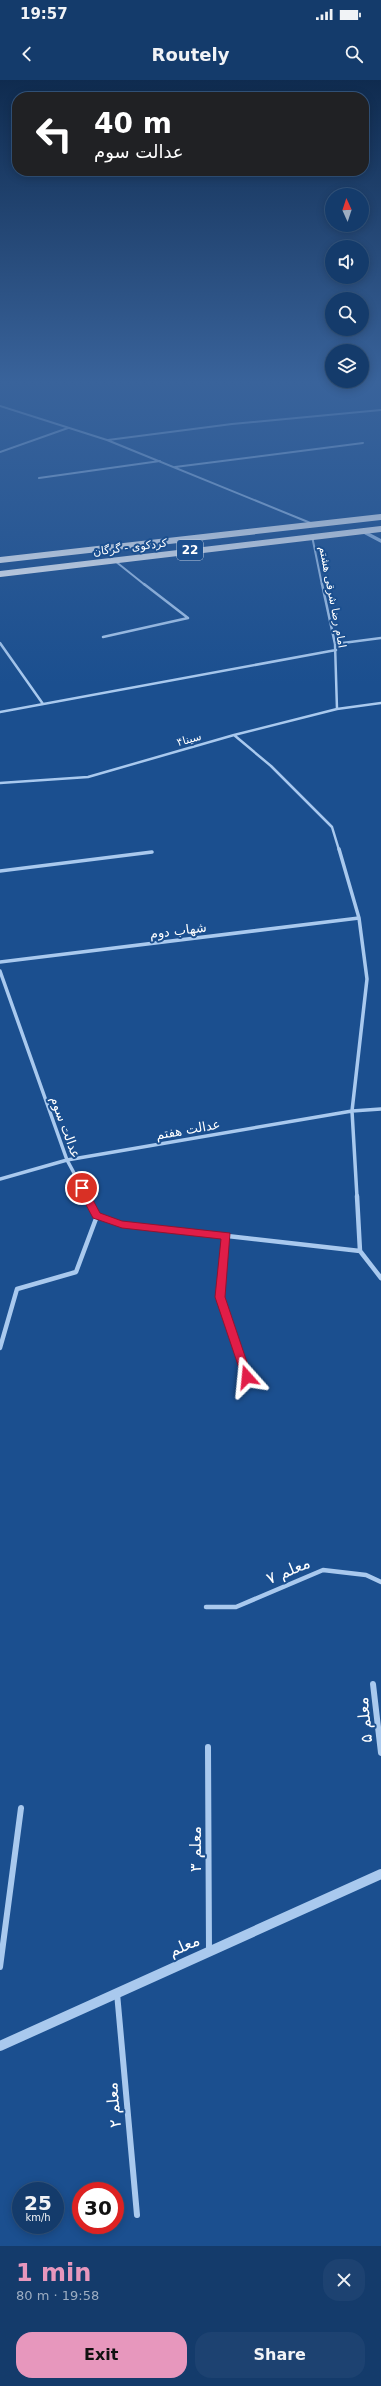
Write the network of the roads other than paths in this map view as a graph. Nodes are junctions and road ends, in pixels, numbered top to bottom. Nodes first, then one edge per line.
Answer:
1 (211, 482) edge
2 (381, 517) edge
3 (313, 524) junction
4 (381, 529) edge
5 (362, 531) junction
6 (312, 536) junction
7 (381, 541) edge
8 (113, 559) junction
9 (0, 560) edge
10 (0, 574) edge
11 (103, 637) dead end
12 (381, 638) edge
13 (0, 643) edge
14 (335, 644) junction
15 (336, 650) junction
16 (381, 703) edge
17 (43, 704) junction
18 (337, 709) junction
19 (0, 712) edge
20 (234, 735) junction
21 (0, 783) edge
22 (152, 852) dead end
23 (0, 871) edge
24 (359, 918) junction
25 (0, 962) edge
26 (0, 971) edge
27 (381, 1109) edge
28 (352, 1111) junction
29 (67, 1160) junction
30 (0, 1179) edge
31 (97, 1216) junction
32 (226, 1236) junction
33 (360, 1251) junction
34 (381, 1278) edge
35 (0, 1348) edge
36 (247, 1377) dead end
37 (381, 1582) edge
38 (206, 1607) dead end
39 (373, 1684) dead end
40 (208, 1747) dead end
41 (381, 1753) edge
42 (21, 1808) dead end
43 (381, 1874) edge
44 (209, 1952) junction
45 (0, 1967) edge
46 (117, 1993) junction
47 (0, 2046) edge
48 (137, 2215) dead end

1 - 3 street
2 - 3 highway, 22
3 - 9 highway, 22
4 - 5 highway, کردکوی - گرگان / 22
5 - 6 highway, کردکوی - گرگان / 22
5 - 7 street
6 - 8 highway, کردکوی - گرگان / 22
6 - 14 street, امام رضا شرقی هشتم
8 - 10 highway, کردکوی - گرگان / 22
8 - 11 street
12 - 14 street
13 - 17 street
14 - 15 street, امام رضا شرقی هشتم
15 - 17 street
15 - 18 street, امام رضا شرقی هشتم
16 - 18 street, سینا۳
17 - 19 street
18 - 20 street, سینا۳
20 - 21 street, سینا۳
20 - 24 street
22 - 23 street
24 - 25 street, شهاب دوم
24 - 28 street
26 - 29 street, عدالت سوم
27 - 28 street, عدالت هفتم
28 - 29 street, عدالت هفتم
28 - 33 street
29 - 30 street, عدالت هفتم
29 - 31 street, عدالت سوم
31 - 32 street
31 - 35 street
32 - 33 street
32 - 36 street
33 - 34 street
37 - 38 street, معلم ۷
39 - 41 street, معلم ۵
40 - 44 street, معلم ۳
42 - 45 street
43 - 44 street, معلم
44 - 46 street, معلم
46 - 47 street, معلم
46 - 48 street, معلم ۲

